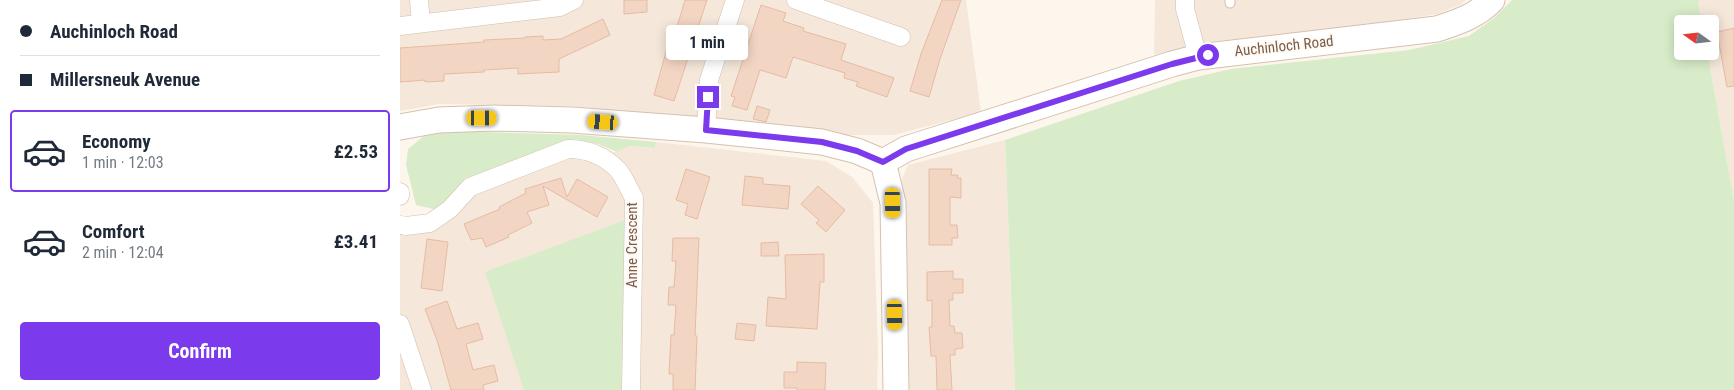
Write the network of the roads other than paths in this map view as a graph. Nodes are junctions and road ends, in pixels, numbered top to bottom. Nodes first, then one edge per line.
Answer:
1 (419, 0) edge
2 (574, 0) edge
3 (735, 0) edge
4 (796, 0) edge
5 (1185, 0) edge
6 (1492, 0) edge
7 (421, 23) junction
8 (400, 26) edge
9 (901, 37) dead end
10 (1198, 57) junction
11 (400, 127) edge
12 (706, 130) junction
13 (883, 162) junction
14 (400, 224) edge
15 (400, 324) edge
16 (422, 390) edge
17 (631, 390) edge
18 (896, 390) edge

1 - 7 street
2 - 7 street
3 - 12 street
4 - 9 street
5 - 10 street
6 - 10 main road, Auchinloch Road
7 - 8 street
10 - 13 main road, Auchinloch Road
11 - 12 main road
12 - 13 main road
13 - 18 main road
14 - 17 street, Anne Crescent
15 - 16 street

